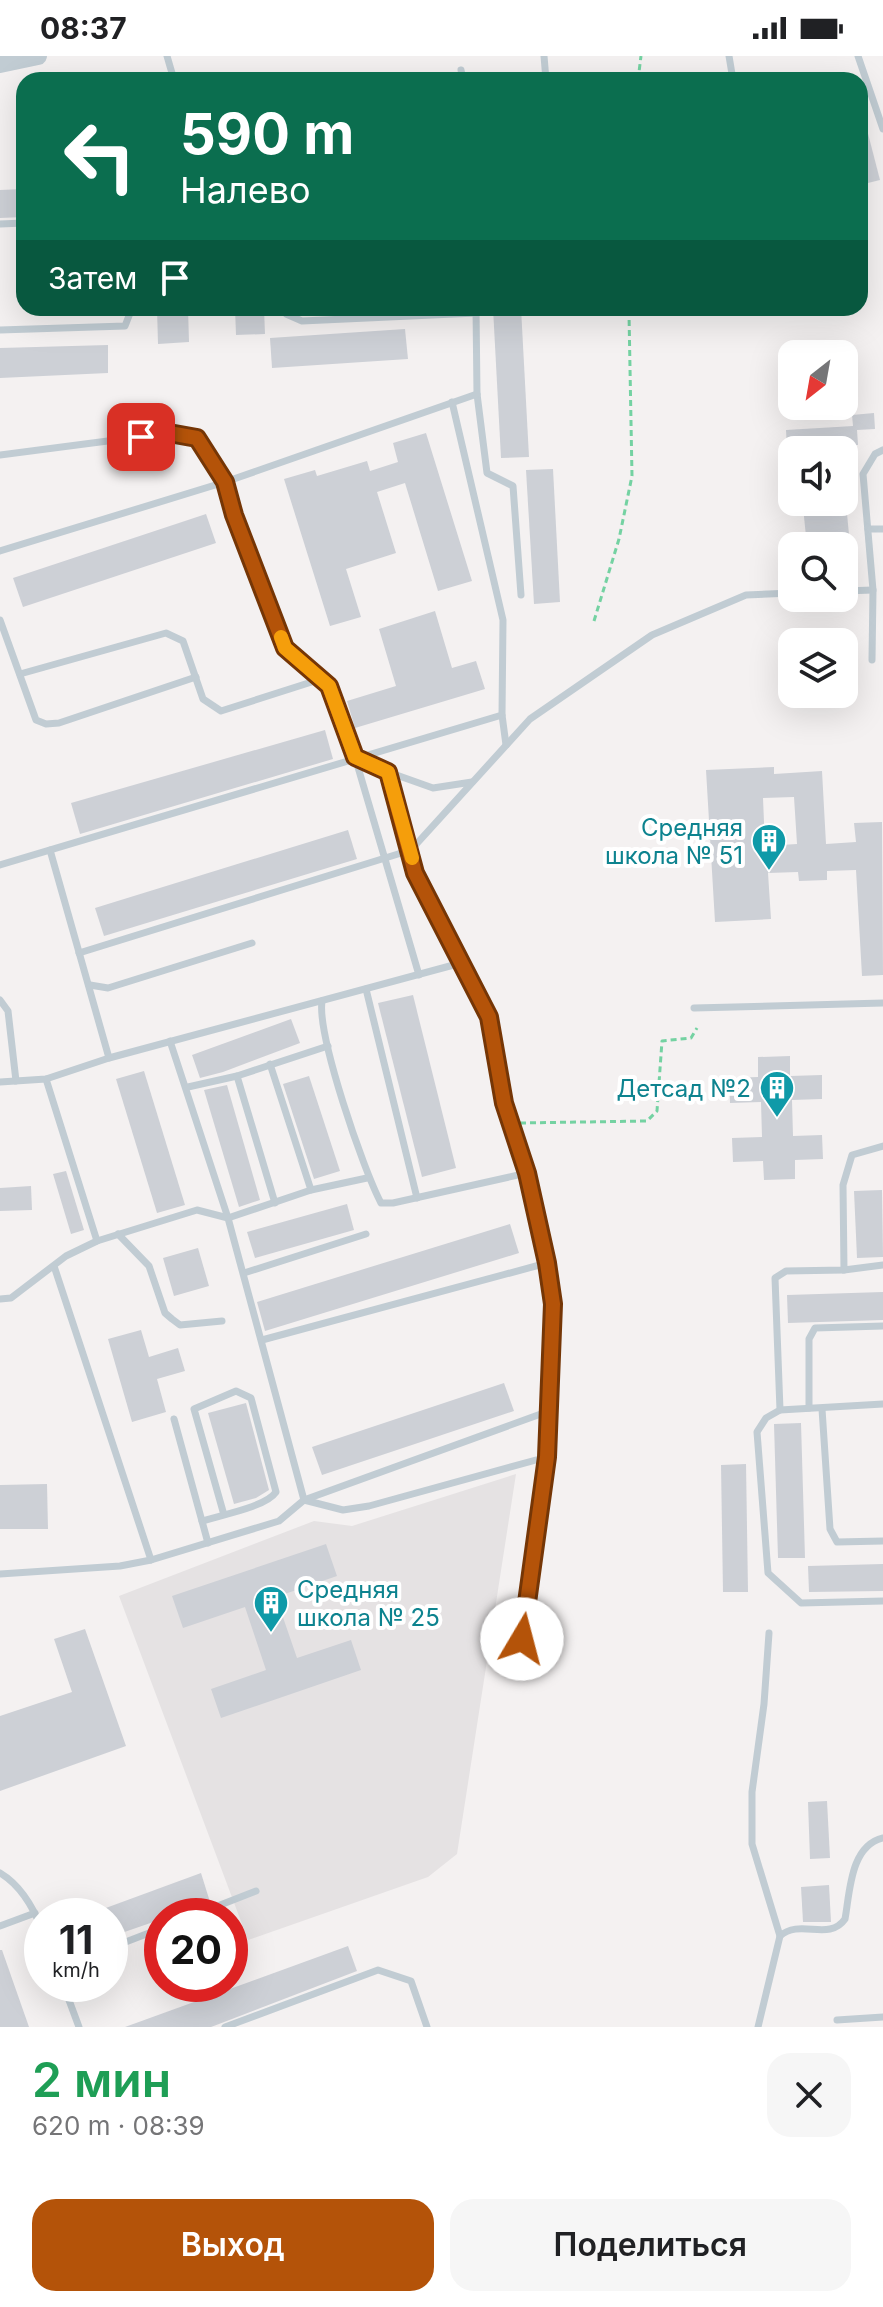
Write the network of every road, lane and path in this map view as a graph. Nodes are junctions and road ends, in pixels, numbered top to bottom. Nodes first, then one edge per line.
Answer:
1 (38, 56) edge
2 (0, 64) edge
3 (868, 85) edge
4 (883, 129) edge
5 (129, 316) edge
6 (291, 316) edge
7 (381, 316) edge
8 (476, 316) edge
9 (629, 316) edge
10 (0, 330) edge
11 (477, 394) junction
12 (452, 402) junction
13 (883, 450) edge
14 (0, 455) edge
15 (225, 482) junction
16 (868, 529) junction
17 (883, 529) edge
18 (0, 551) edge
19 (873, 590) junction
20 (858, 591) edge
21 (778, 594) edge
22 (521, 595) dead end
23 (871, 608) junction
24 (883, 608) edge
25 (0, 620) edge
26 (594, 621) dead end
27 (872, 660) dead end
28 (20, 674) junction
29 (196, 677) junction
30 (321, 679) junction
31 (502, 715) junction
32 (506, 745) junction
33 (355, 757) junction
34 (388, 772) junction
35 (472, 782) junction
36 (50, 850) junction
37 (411, 850) junction
38 (385, 858) junction
39 (0, 865) edge
40 (252, 943) dead end
41 (79, 953) junction
42 (461, 963) junction
43 (419, 975) junction
44 (90, 985) junction
45 (366, 989) junction
46 (0, 1000) edge
47 (322, 1001) junction
48 (883, 1003) edge
49 (694, 1008) dead end
50 (697, 1028) dead end
51 (170, 1041) junction
52 (328, 1046) junction
53 (109, 1058) junction
54 (270, 1064) junction
55 (237, 1076) junction
56 (46, 1079) junction
57 (16, 1081) junction
58 (0, 1082) edge
59 (188, 1087) junction
60 (520, 1123) dead end
61 (883, 1146) edge
62 (527, 1173) junction
63 (367, 1178) junction
64 (311, 1190) junction
65 (417, 1198) junction
66 (275, 1203) junction
67 (228, 1218) junction
68 (118, 1234) junction
69 (366, 1234) dead end
70 (97, 1241) junction
71 (547, 1263) junction
72 (883, 1265) edge
73 (54, 1266) junction
74 (844, 1270) junction
75 (244, 1273) junction
76 (0, 1299) edge
77 (222, 1321) dead end
78 (883, 1326) edge
79 (262, 1340) junction
80 (883, 1404) edge
81 (809, 1408) junction
82 (822, 1409) junction
83 (780, 1410) junction
84 (549, 1411) junction
85 (174, 1419) dead end
86 (547, 1457) junction
87 (304, 1500) junction
88 (224, 1515) junction
89 (202, 1521) junction
90 (883, 1541) edge
91 (208, 1543) junction
92 (151, 1560) junction
93 (0, 1574) edge
94 (883, 1601) edge
95 (769, 1633) dead end
96 (522, 1639) dead end
97 (883, 1838) edge
98 (0, 1873) edge
99 (256, 1891) dead end
100 (24, 1898) edge
101 (238, 1898) edge
102 (24, 1916) edge
103 (1, 1923) edge
104 (780, 1936) junction
105 (70, 2002) edge
106 (883, 2017) edge
107 (837, 2020) dead end
108 (79, 2027) edge
109 (225, 2027) edge
110 (427, 2027) edge
111 (758, 2027) edge

1 - 2 street
3 - 4 lane
5 - 10 lane
6 - 7 lane
8 - 11 lane
9 - 26 path
11 - 12 lane
11 - 22 lane
12 - 15 lane
12 - 31 lane
13 - 16 lane
14 - 15 lane
15 - 18 lane
15 - 30 lane
16 - 17 lane
16 - 19 lane
19 - 20 lane
19 - 23 lane
21 - 32 lane
23 - 24 lane
23 - 27 lane
25 - 28 lane
28 - 29 lane
28 - 29 lane
29 - 30 lane
30 - 33 lane
31 - 32 lane
31 - 33 lane
32 - 35 lane
33 - 34 lane
33 - 36 lane
33 - 38 lane
34 - 35 lane
34 - 37 lane
35 - 37 lane
36 - 39 lane
36 - 41 lane
37 - 38 lane
37 - 42 lane
38 - 41 lane
38 - 43 lane
40 - 44 lane
41 - 44 lane
42 - 43 lane
42 - 62 lane
43 - 45 lane
44 - 53 lane
45 - 47 lane
45 - 65 lane
46 - 57 lane
47 - 51 lane
47 - 52 lane
48 - 49 lane
50 - 60 path
51 - 53 lane
51 - 59 lane
52 - 54 lane
52 - 63 lane
53 - 56 lane
54 - 55 lane
54 - 64 lane
55 - 59 lane
55 - 66 lane
56 - 57 lane
56 - 70 lane
57 - 58 lane
59 - 67 lane
61 - 74 lane
62 - 65 lane
62 - 71 lane
63 - 64 lane
63 - 65 lane
64 - 66 lane
66 - 67 lane
67 - 68 lane
67 - 75 lane
68 - 70 lane
68 - 77 lane
69 - 75 lane
70 - 73 lane
71 - 79 lane
71 - 84 lane
72 - 74 lane
73 - 76 lane
73 - 92 lane
74 - 83 lane
75 - 79 lane
78 - 81 lane
79 - 87 lane
80 - 82 lane
81 - 82 lane
81 - 83 lane
82 - 90 lane
83 - 94 lane
84 - 86 lane
84 - 87 lane
85 - 89 lane
86 - 87 lane
86 - 96 lane
87 - 91 lane
88 - 88 lane
88 - 89 lane
89 - 91 lane
91 - 92 lane
92 - 93 lane
95 - 104 lane
97 - 104 lane
98 - 100 lane
99 - 101 lane
102 - 103 lane
104 - 111 lane
105 - 108 lane
106 - 107 lane
109 - 110 lane

